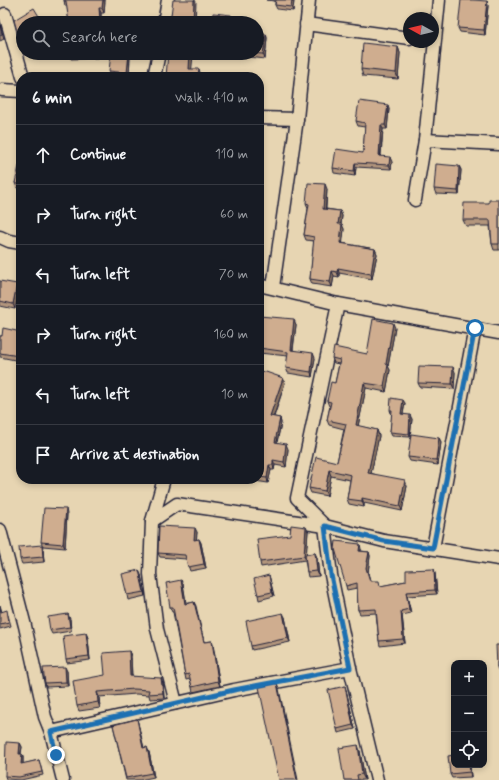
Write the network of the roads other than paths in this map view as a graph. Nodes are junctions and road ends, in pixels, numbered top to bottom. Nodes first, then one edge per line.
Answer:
1 (168, 0) edge
2 (309, 0) edge
3 (439, 0) edge
4 (437, 12) edge
5 (5, 14) dead end
6 (165, 16) edge
7 (306, 24) junction
8 (403, 37) edge
9 (433, 48) edge
10 (16, 52) edge
11 (18, 60) edge
12 (157, 60) edge
13 (22, 72) edge
14 (155, 72) edge
15 (2, 90) dead end
16 (16, 91) edge
17 (264, 118) edge
18 (297, 119) junction
19 (425, 140) junction
20 (499, 144) edge
21 (415, 200) dead end
22 (0, 237) edge
23 (16, 242) edge
24 (264, 286) edge
25 (273, 287) junction
26 (338, 304) junction
27 (475, 328) junction
28 (499, 333) edge
29 (163, 484) edge
30 (152, 521) junction
31 (325, 526) junction
32 (0, 530) edge
33 (433, 548) junction
34 (499, 559) edge
35 (350, 668) junction
36 (176, 703) junction
37 (51, 732) junction
38 (63, 780) edge
39 (377, 780) edge

1 - 6 street
2 - 7 street
3 - 4 street
5 - 10 street
7 - 8 street
7 - 18 street
9 - 19 street
11 - 13 street
12 - 14 street
15 - 16 street
17 - 18 street
18 - 25 street
19 - 20 street
19 - 21 street
22 - 23 street
24 - 25 street
25 - 26 street
26 - 27 street
26 - 31 street
27 - 28 street
27 - 33 street
29 - 30 street
30 - 31 street
30 - 36 street
31 - 33 street
31 - 35 street
32 - 37 street
33 - 34 street
35 - 36 street
35 - 39 street
36 - 37 street
37 - 38 street

